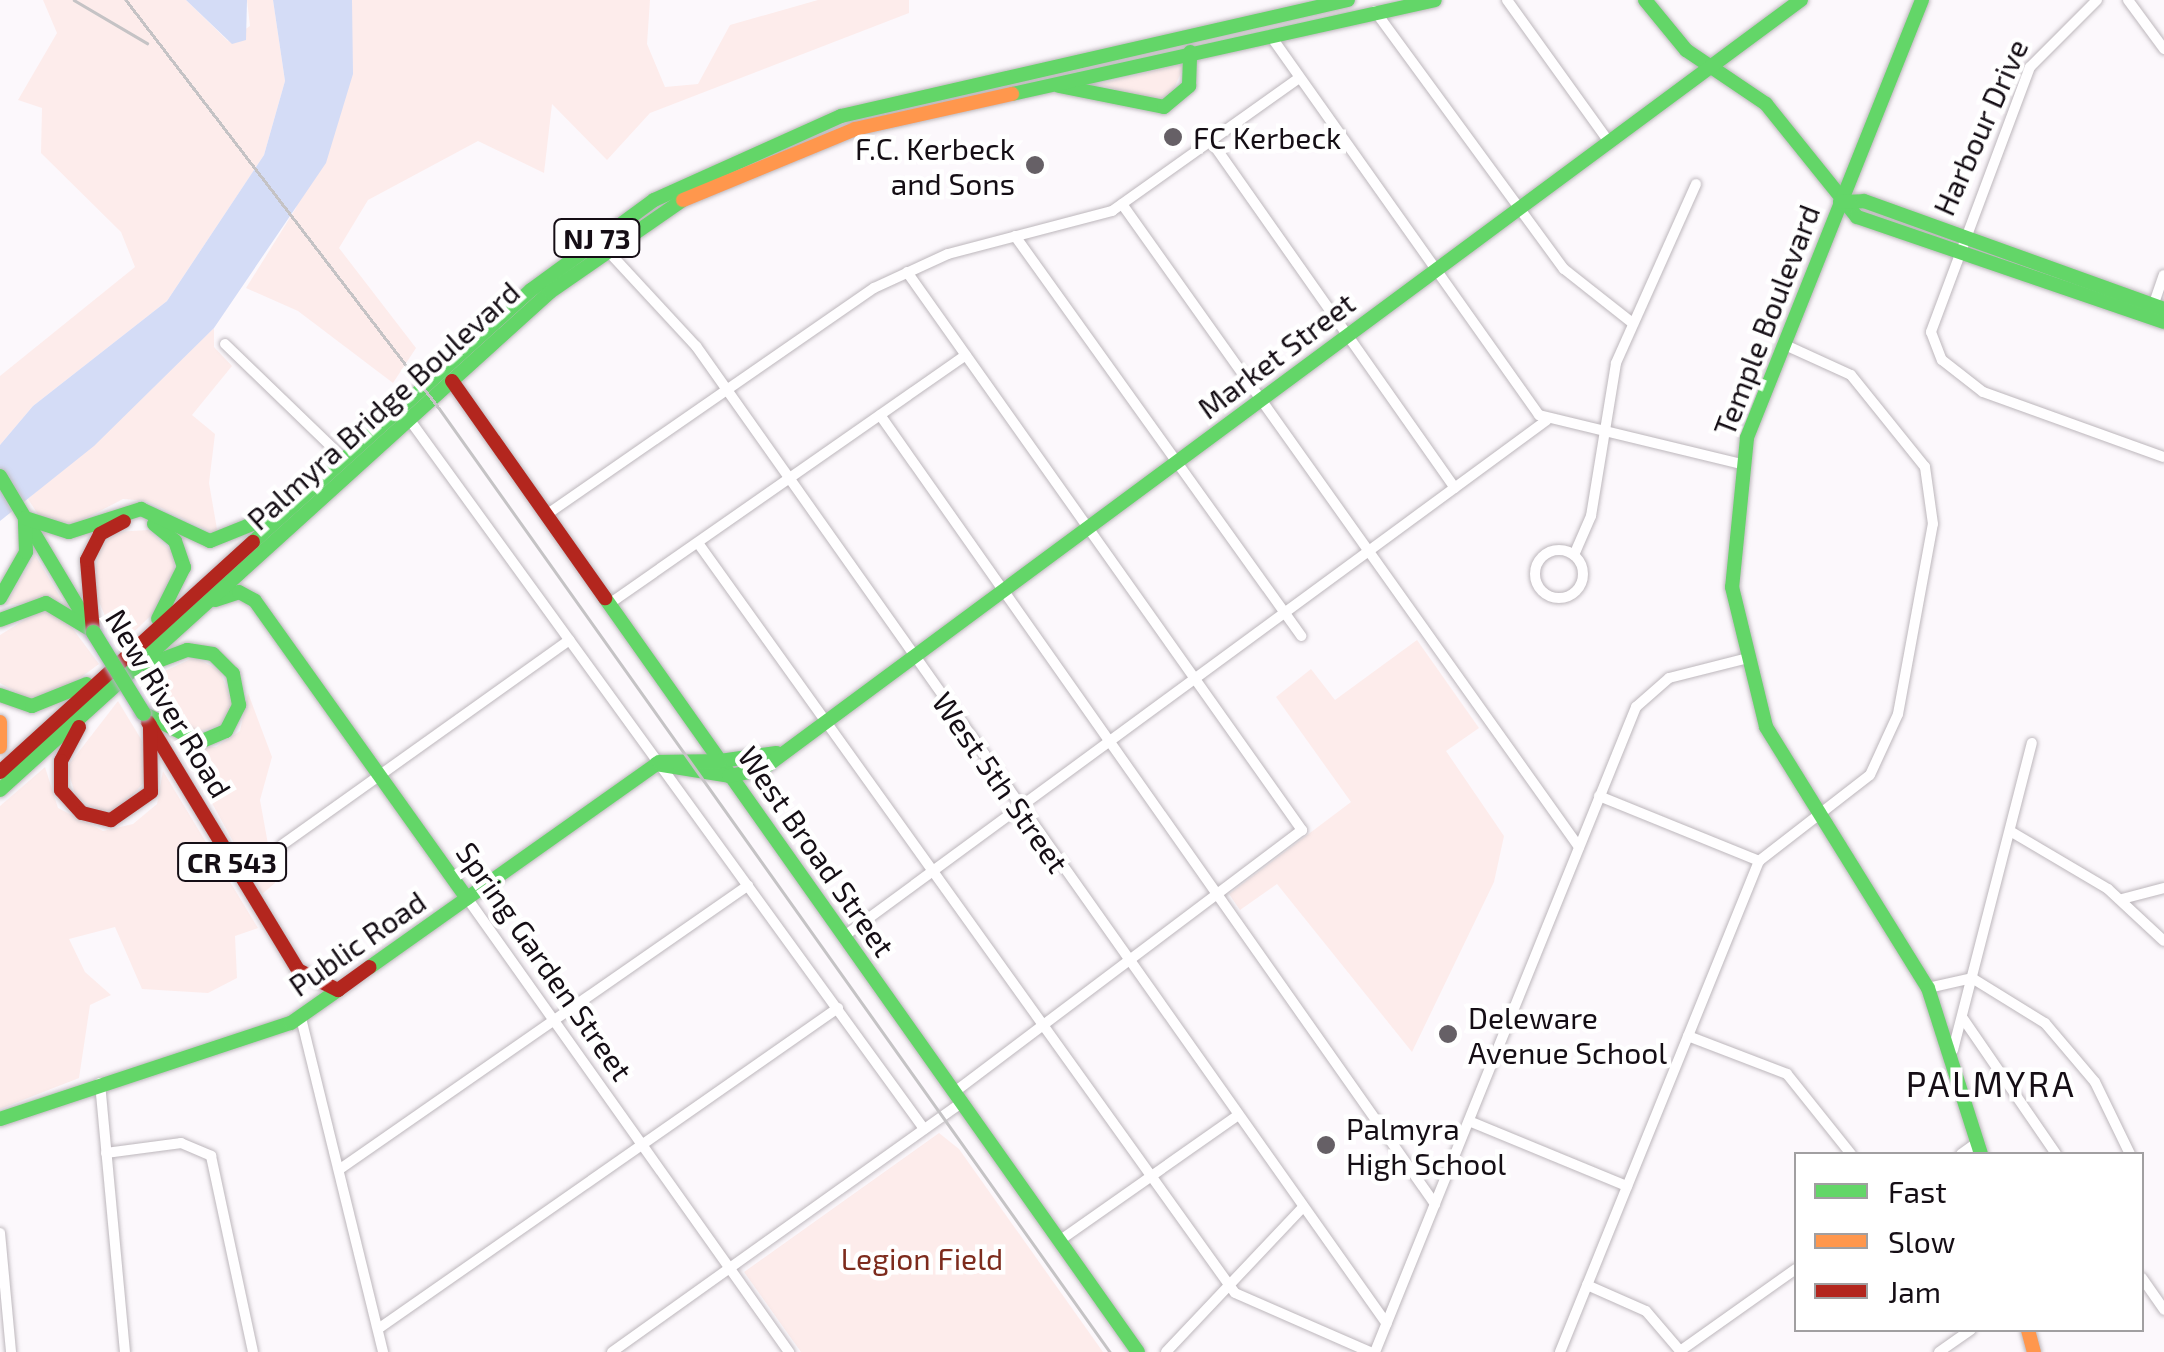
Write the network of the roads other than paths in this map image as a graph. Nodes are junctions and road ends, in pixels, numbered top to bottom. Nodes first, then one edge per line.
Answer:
1 (1348, 0) edge
2 (1435, 0) edge
3 (1507, 0) edge
4 (1644, 0) edge
5 (1801, 0) edge
6 (1922, 0) edge
7 (2096, 0) edge
8 (2128, 0) edge
9 (1375, 10) junction
10 (1270, 34) junction
11 (2164, 49) edge
12 (1190, 52) junction
13 (1709, 68) junction
14 (1298, 78) junction
15 (1048, 84) junction
16 (1211, 142) junction
17 (1609, 142) junction
18 (1696, 184) dead end
19 (1840, 202) junction
20 (1122, 204) junction
21 (1522, 206) junction
22 (1015, 236) junction
23 (1958, 244) junction
24 (606, 249) junction
25 (1435, 271) junction
26 (908, 272) junction
27 (2164, 275) edge
28 (2157, 313) edge
29 (1632, 322) junction
30 (1346, 336) junction
31 (225, 344) dead end
32 (1783, 344) junction
33 (966, 355) junction
34 (452, 380) junction
35 (725, 390) junction
36 (1260, 400) junction
37 (880, 415) junction
38 (409, 419) junction
39 (1547, 420) junction
40 (1600, 433) junction
41 (2164, 457) edge
42 (344, 459) junction
43 (1178, 461) junction
44 (1741, 464) junction
45 (0, 476) edge
46 (789, 476) junction
47 (319, 481) junction
48 (1455, 488) junction
49 (546, 515) junction
50 (26, 518) junction
51 (1088, 528) junction
52 (698, 543) junction
53 (1369, 552) junction
54 (1574, 555) junction
55 (247, 566) junction
56 (1004, 590) junction
57 (0, 598) edge
58 (255, 601) junction
59 (205, 604) junction
60 (609, 604) junction
61 (1285, 614) junction
62 (0, 620) edge
63 (93, 632) junction
64 (1301, 636) dead end
65 (569, 640) junction
66 (138, 647) junction
67 (913, 658) junction
68 (1744, 659) junction
69 (132, 671) junction
70 (109, 672) junction
71 (1196, 680) junction
72 (0, 695) edge
73 (90, 710) junction
74 (146, 719) junction
75 (825, 719) junction
76 (0, 722) edge
77 (2032, 743) dead end
78 (1112, 744) junction
79 (0, 746) edge
80 (781, 751) junction
81 (720, 761) junction
82 (656, 764) junction
83 (0, 772) edge
84 (380, 775) junction
85 (729, 776) junction
86 (0, 790) edge
87 (1600, 796) junction
88 (1021, 810) junction
89 (1817, 814) junction
90 (2010, 830) junction
91 (282, 846) dead end
92 (1579, 847) junction
93 (1760, 862) junction
94 (933, 872) junction
95 (748, 884) junction
96 (2164, 888) edge
97 (1217, 894) junction
98 (467, 898) junction
99 (2122, 899) junction
100 (2164, 933) edge
101 (843, 937) junction
102 (2164, 941) edge
103 (1128, 961) junction
104 (1972, 978) junction
105 (1928, 988) junction
106 (338, 990) junction
107 (838, 1008) junction
108 (301, 1018) junction
109 (1962, 1018) junction
110 (553, 1021) junction
111 (1043, 1025) junction
112 (1688, 1036) junction
113 (1953, 1050) junction
114 (100, 1083) junction
115 (957, 1098) junction
116 (1238, 1115) junction
117 (0, 1118) edge
118 (1469, 1120) junction
119 (924, 1129) junction
120 (642, 1145) junction
121 (1979, 1148) edge
122 (1849, 1152) edge
123 (2055, 1152) edge
124 (2129, 1152) edge
125 (106, 1154) junction
126 (340, 1169) junction
127 (1152, 1176) junction
128 (1627, 1186) junction
129 (1435, 1204) junction
130 (1303, 1207) junction
131 (0, 1234) edge
132 (1059, 1241) junction
133 (729, 1268) junction
134 (1794, 1270) edge
135 (2144, 1281) edge
136 (1229, 1284) junction
137 (1587, 1285) junction
138 (2164, 1310) edge
139 (1386, 1324) junction
140 (378, 1328) junction
141 (1967, 1332) edge
142 (1680, 1351) edge
143 (10, 1352) edge
144 (124, 1352) edge
145 (252, 1352) edge
146 (383, 1352) edge
147 (612, 1352) edge
148 (789, 1352) edge
149 (1138, 1352) edge
150 (1166, 1352) edge
151 (1373, 1352) edge
152 (1560, 1352) edge
153 (1938, 1352) edge

1 - 42 main road, Palmyra Bridge Boulevard / NJ 73
2 - 9 main road, Palmyra Bridge Boulevard / NJ 73
3 - 17 street
4 - 13 main road
5 - 13 main road, Market Street
6 - 19 main road, Temple Boulevard
7 - 23 street, Harbour Drive
8 - 11 street
9 - 10 main road, Palmyra Bridge Boulevard / NJ 73
9 - 21 street
10 - 12 main road, Palmyra Bridge Boulevard / NJ 73
10 - 14 street
12 - 15 main road, Palmyra Bridge Boulevard / NJ 73
12 - 15 main road
13 - 17 main road, Market Street
13 - 19 main road
14 - 16 street
14 - 25 street
15 - 24 main road, Palmyra Bridge Boulevard / NJ 73
16 - 20 street
16 - 30 street
17 - 21 main road, Market Street
18 - 29 street
19 - 23 main road, Harbour Drive
19 - 32 main road, Temple Boulevard
20 - 22 street
20 - 36 street
21 - 25 main road, Market Street
21 - 29 street
22 - 26 street
22 - 43 street
23 - 28 main road, Harbour Drive
23 - 41 street, Harbour Drive
24 - 34 main road, Palmyra Bridge Boulevard / NJ 73
24 - 35 street, West 5th Street
25 - 30 main road, Market Street
25 - 39 street
26 - 33 street
26 - 35 street
27 - 28 street, Harbour Drive
29 - 40 street
30 - 36 main road, Market Street
30 - 48 street
31 - 42 street
32 - 44 main road, Temple Boulevard
32 - 89 street
33 - 37 street
33 - 51 street
34 - 38 main road, Palmyra Bridge Boulevard / NJ 73
34 - 49 main road, West Broad Street
35 - 46 street, West 5th Street
35 - 49 street
36 - 43 main road, Market Street
36 - 53 street
37 - 46 street
37 - 56 street
38 - 55 main road, Palmyra Bridge Boulevard / NJ 73
38 - 65 street
39 - 40 street
39 - 48 street
40 - 44 street
40 - 54 street
42 - 47 main road, Palmyra Bridge Boulevard / NJ 73
43 - 51 main road, Market Street
43 - 61 street
44 - 68 main road, Temple Boulevard
45 - 50 main road, New River Road / CR 543
46 - 52 street
46 - 67 street, West 5th Street
47 - 50 main road
47 - 66 main road, Palmyra Bridge Boulevard / NJ 73
48 - 53 street
49 - 60 main road, West Broad Street
50 - 57 main road
50 - 63 main road, New River Road / CR 543
51 - 56 main road, Market Street
51 - 71 street
52 - 60 street
52 - 75 street
53 - 61 street
53 - 92 street
54 - 54 street
55 - 58 main road
55 - 59 main road, Palmyra Bridge Boulevard / NJ 73
56 - 67 main road, Market Street
56 - 78 street
58 - 59 main road
58 - 84 main road, Spring Garden Street
59 - 69 main road, Palmyra Bridge Boulevard / NJ 73
60 - 81 main road, West Broad Street
61 - 64 street
61 - 71 street
62 - 63 main road
63 - 66 main road
63 - 74 main road, New River Road / CR 543, bridge
65 - 82 street
65 - 84 street
66 - 70 main road, Palmyra Bridge Boulevard / NJ 73
67 - 75 main road, Market Street
67 - 88 street, West 5th Street
68 - 87 street
68 - 89 main road, Temple Boulevard
69 - 73 main road, Palmyra Bridge Boulevard / NJ 73
69 - 74 main road
70 - 72 main road
70 - 83 main road, Palmyra Bridge Boulevard / NJ 73
71 - 78 street
71 - 97 street
73 - 74 main road
73 - 86 main road, Palmyra Bridge Boulevard / NJ 73
74 - 106 main road, New River Road / CR 543
75 - 80 main road, Market Street
75 - 94 street
76 - 79 main road
77 - 90 street
78 - 88 street
78 - 97 street
80 - 81 main road, Market Street
80 - 85 main road, Market Street
81 - 82 main road
81 - 85 main road, West Broad Street
82 - 85 main road
82 - 95 street
82 - 98 main road, Public Road
84 - 91 street
84 - 98 main road, Spring Garden Street
85 - 101 main road, West Broad Street
87 - 92 street
87 - 93 street
88 - 94 street
88 - 103 street, West 5th Street
89 - 93 street
89 - 105 main road, Temple Boulevard
90 - 99 street
90 - 104 street
92 - 118 street
93 - 112 street
94 - 101 street
94 - 111 street
95 - 107 street
95 - 110 street
96 - 99 street
97 - 103 street
97 - 129 street
98 - 106 main road, Public Road
98 - 110 street, Spring Garden Street
99 - 102 street
100 - 102 street
101 - 115 main road, West Broad Street
103 - 111 street
103 - 116 street, West 5th Street
104 - 105 street
104 - 109 street
104 - 124 street
105 - 113 main road, Temple Boulevard
106 - 108 main road, Public Road
107 - 119 street
107 - 120 street
108 - 114 main road, Public Road
108 - 126 street
109 - 113 street
109 - 123 street
110 - 120 street, Spring Garden Street
110 - 126 street
111 - 115 street
111 - 127 street
112 - 122 street
112 - 128 street
113 - 121 main road, Temple Boulevard
114 - 117 main road, Public Road
114 - 125 street
115 - 119 street
115 - 132 main road, West Broad Street
116 - 127 street
116 - 130 street, West 5th Street
118 - 128 street
118 - 129 street
119 - 133 street
120 - 133 street, Spring Garden Street
120 - 140 street
125 - 144 street
125 - 145 street
126 - 140 street
127 - 132 street
127 - 136 street
128 - 137 street
129 - 139 street
130 - 136 street
130 - 139 street, West 5th Street
131 - 143 street
132 - 149 main road, West Broad Street
133 - 147 street
133 - 148 street, Spring Garden Street
134 - 142 street
135 - 138 street
136 - 150 street
136 - 151 street
137 - 142 street
137 - 152 street
139 - 151 street
140 - 146 street
141 - 153 street

